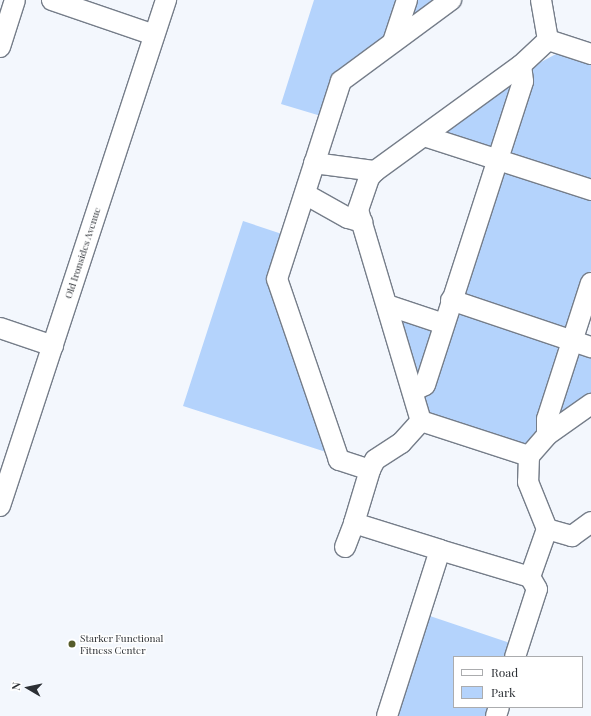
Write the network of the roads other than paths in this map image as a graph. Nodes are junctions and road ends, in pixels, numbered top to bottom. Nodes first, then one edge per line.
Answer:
1 (15, 0) edge
2 (52, 0) edge
3 (166, 0) edge
4 (407, 0) edge
5 (451, 0) edge
6 (541, 0) edge
7 (154, 35) junction
8 (548, 40) junction
9 (393, 42) junction
10 (0, 47) edge
11 (591, 54) edge
12 (521, 65) junction
13 (424, 136) junction
14 (497, 160) junction
15 (314, 163) junction
16 (375, 172) junction
17 (591, 190) edge
18 (304, 194) junction
19 (362, 222) junction
20 (591, 283) edge
21 (451, 300) junction
22 (387, 305) junction
23 (444, 324) junction
24 (0, 328) edge
25 (572, 341) junction
26 (53, 346) junction
27 (591, 347) edge
28 (413, 391) junction
29 (591, 404) edge
30 (421, 421) junction
31 (547, 435) junction
32 (529, 456) junction
33 (370, 470) junction
34 (0, 506) edge
35 (591, 522) edge
36 (354, 523) junction
37 (547, 529) junction
38 (345, 547) dead end
39 (440, 550) junction
40 (530, 578) junction
41 (520, 647) edge
42 (386, 716) edge

1 - 10 street
2 - 7 street
3 - 7 street, Old Ironsides Avenue
4 - 9 street
5 - 9 street
6 - 8 street
7 - 26 street, Old Ironsides Avenue
8 - 11 street
8 - 12 street
9 - 15 street
12 - 13 street
12 - 14 street
13 - 14 street
13 - 16 street
14 - 17 street
14 - 21 street
15 - 16 street
15 - 18 street
16 - 19 street
18 - 19 street
18 - 33 street
19 - 22 street
20 - 25 street
21 - 23 street
21 - 25 street
22 - 23 street
22 - 28 street
23 - 28 street
24 - 26 street
25 - 27 street
25 - 31 street
26 - 34 street, Old Ironsides Avenue
28 - 30 street
29 - 31 street
30 - 32 street
30 - 33 street
31 - 32 street
32 - 37 street
33 - 36 street
35 - 37 street
36 - 38 street
36 - 39 street
37 - 40 street
39 - 40 street
39 - 42 street
40 - 41 street

